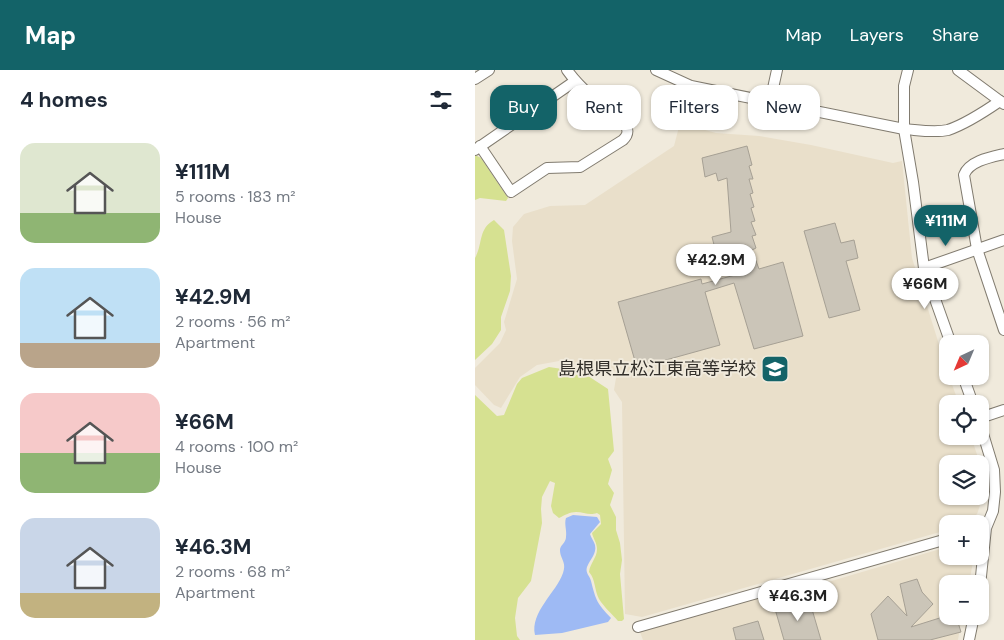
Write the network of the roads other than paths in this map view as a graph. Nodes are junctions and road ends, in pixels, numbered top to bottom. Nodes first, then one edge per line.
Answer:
1 (489, 70) edge
2 (567, 70) edge
3 (656, 70) edge
4 (777, 70) edge
5 (908, 70) edge
6 (958, 70) edge
7 (475, 79) edge
8 (575, 80) junction
9 (774, 85) edge
10 (748, 98) edge
11 (1002, 102) edge
12 (820, 112) edge
13 (904, 129) junction
14 (478, 148) edge
15 (1004, 154) edge
16 (1004, 240) edge
17 (977, 249) junction
18 (924, 268) junction
19 (1004, 330) edge
20 (948, 335) edge
21 (1004, 410) edge
22 (989, 415) edge
23 (986, 445) edge
24 (989, 518) edge
25 (939, 541) edge
26 (972, 625) edge
27 (638, 627) dead end
28 (969, 640) edge

1 - 7 street
2 - 8 street
3 - 10 street
4 - 9 street
5 - 13 street
6 - 11 street
8 - 14 street
8 - 14 street
11 - 13 street
12 - 13 street
13 - 18 street
15 - 17 street
16 - 17 street
17 - 18 street
17 - 19 street
18 - 20 street
21 - 22 street
23 - 24 street
25 - 27 street
26 - 28 street

